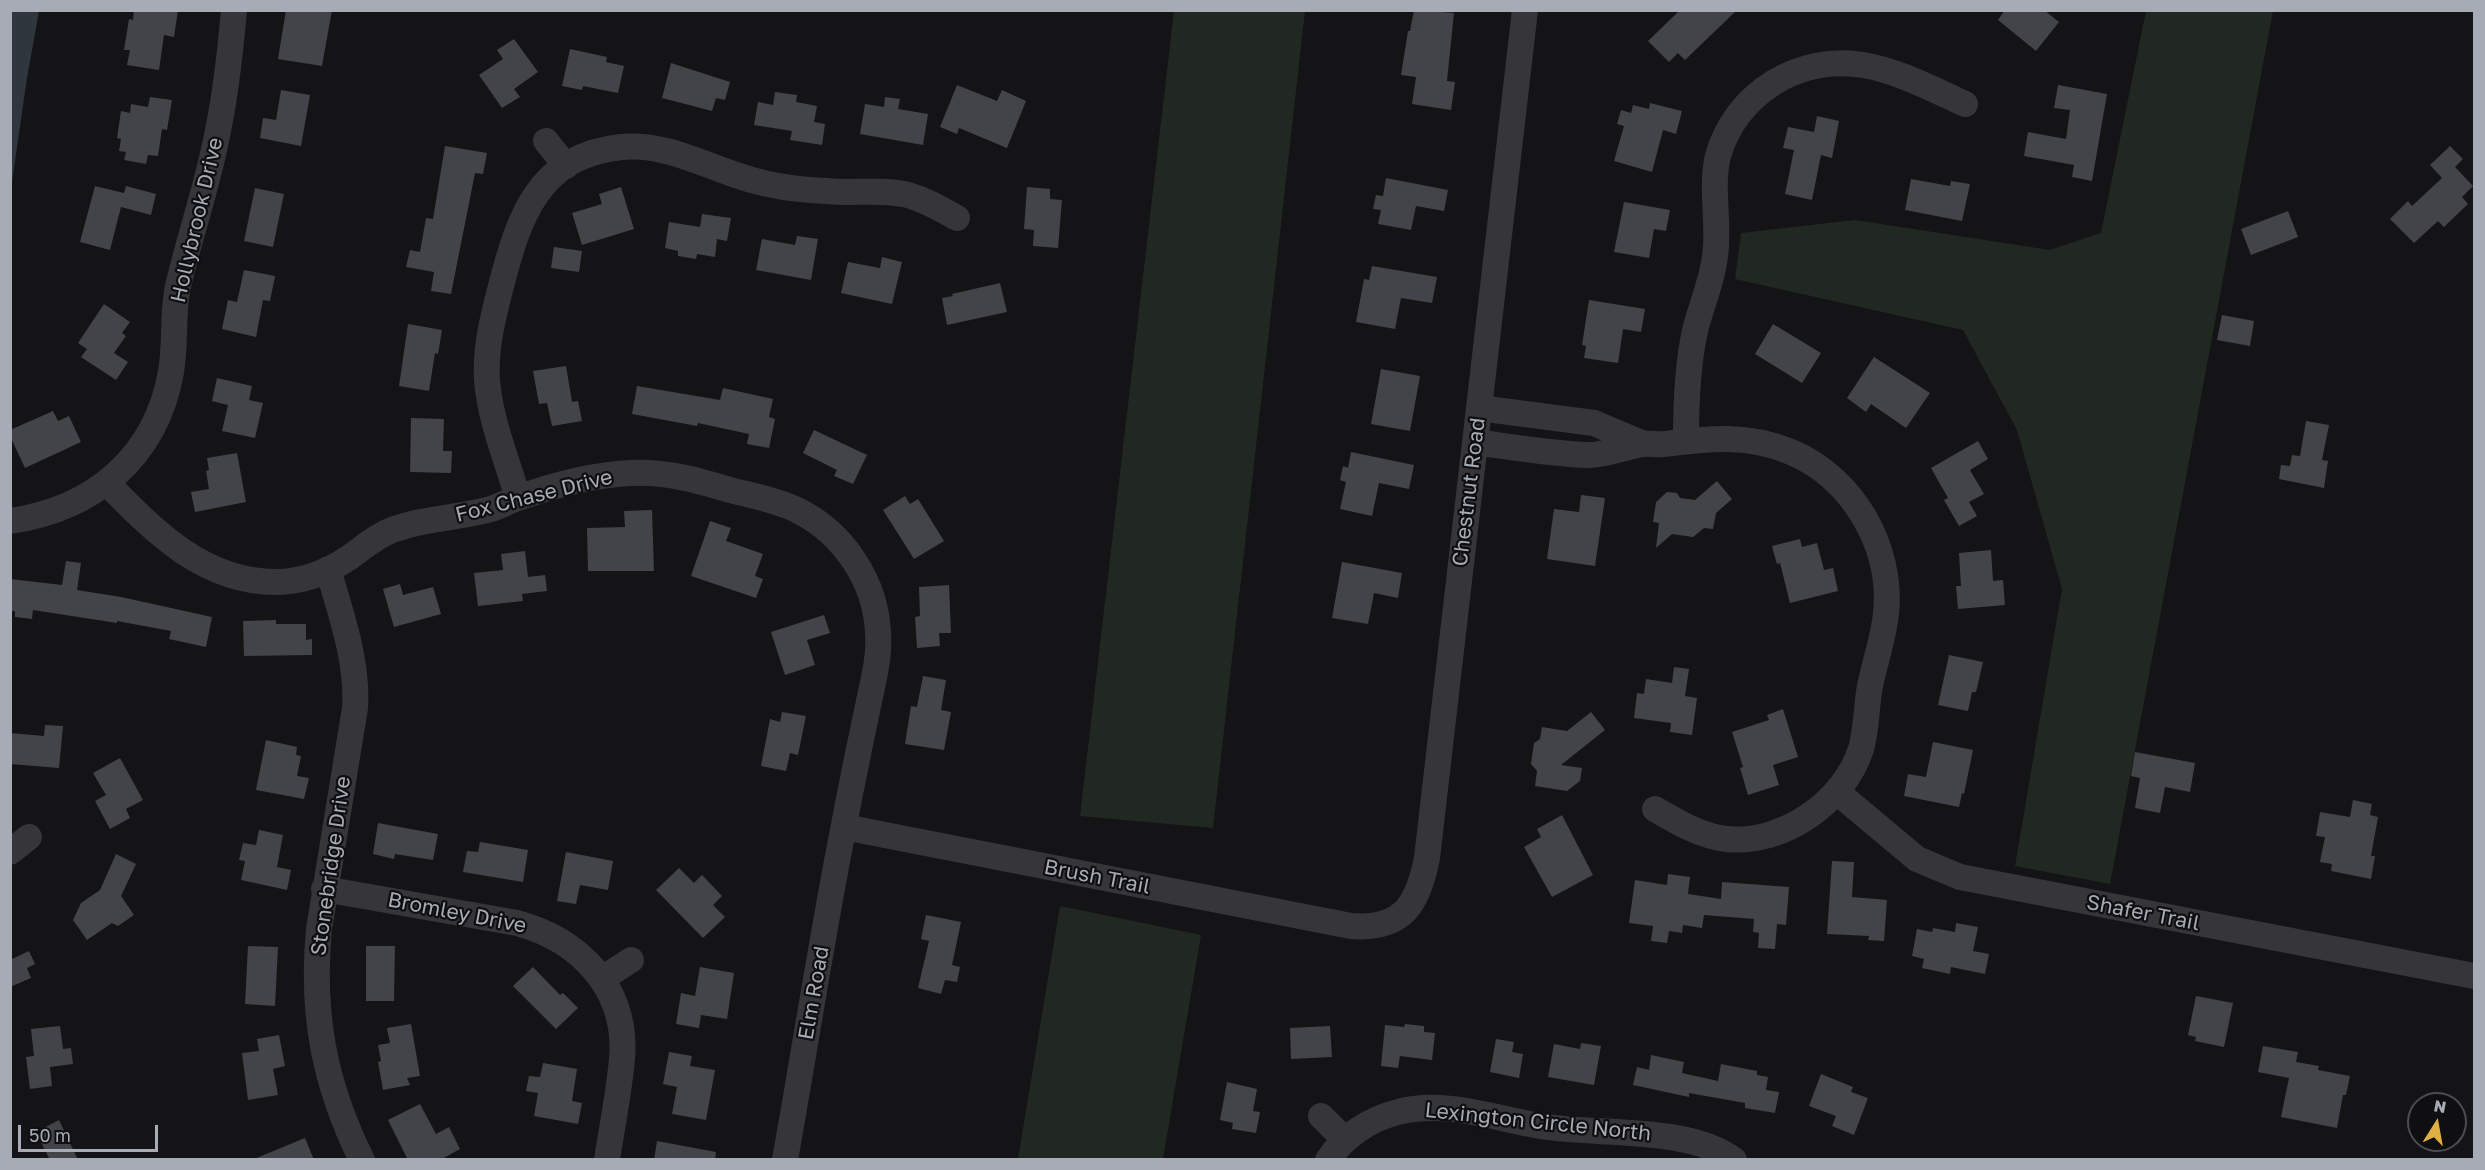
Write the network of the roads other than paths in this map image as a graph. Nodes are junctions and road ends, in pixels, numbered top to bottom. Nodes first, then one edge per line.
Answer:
1 (234, 10) edge
2 (1525, 10) edge
3 (1965, 104) dead end
4 (546, 141) dead end
5 (566, 166) junction
6 (957, 218) dead end
7 (1479, 408) junction
8 (1686, 440) junction
9 (1475, 442) junction
10 (1644, 444) junction
11 (107, 483) junction
12 (518, 498) junction
13 (10, 521) edge
14 (328, 569) junction
15 (1837, 792) junction
16 (1655, 809) dead end
17 (844, 827) junction
18 (324, 889) junction
19 (1351, 926) joint
20 (631, 960) dead end
21 (2475, 976) edge
22 (602, 979) junction
23 (1321, 1116) dead end
24 (1345, 1140) junction
25 (362, 1160) edge
26 (607, 1160) edge
27 (785, 1160) edge
28 (1328, 1160) edge
29 (1734, 1160) edge

1 - 11 street, Hollybrook Drive
2 - 7 street, Chestnut Road
3 - 8 street
4 - 5 street
5 - 6 street
5 - 12 street
7 - 9 street, Chestnut Road
7 - 10 street
8 - 10 street
8 - 15 street
9 - 10 street
9 - 19 street, Chestnut Road
11 - 13 street, Hollybrook Drive
11 - 14 street, Fox Chase Drive
12 - 14 street, Fox Chase Drive
12 - 17 street, Fox Chase Drive
14 - 18 street, Stonebridge Drive
15 - 16 street
15 - 21 street, Shafer Trail
17 - 19 street, Brush Trail
17 - 27 street, Elm Road
18 - 22 street, Bromley Drive
18 - 25 street, Stonebridge Drive
20 - 22 street
22 - 26 street, Bromley Drive
23 - 24 street
24 - 28 street, Lexington Circle North
24 - 29 street, Lexington Circle North

